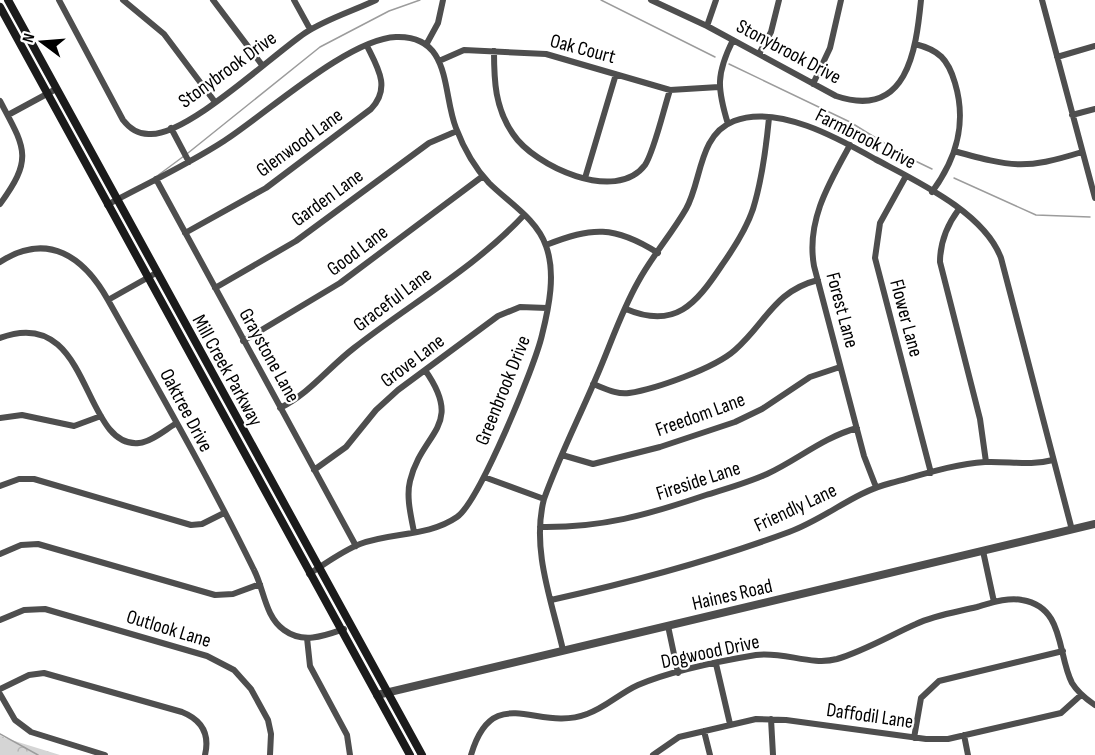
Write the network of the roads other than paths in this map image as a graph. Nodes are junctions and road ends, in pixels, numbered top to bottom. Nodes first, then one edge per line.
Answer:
1 (8, 0) edge
2 (59, 0) edge
3 (123, 0) edge
4 (213, 0) edge
5 (294, 0) edge
6 (376, 0) edge
7 (443, 0) edge
8 (653, 0) edge
9 (716, 0) edge
10 (779, 0) edge
11 (841, 0) edge
12 (921, 0) edge
13 (1042, 0) edge
14 (363, 3) edge
15 (0, 7) edge
16 (707, 26) junction
17 (310, 29) junction
18 (733, 40) junction
19 (915, 44) junction
20 (426, 45) junction
21 (367, 46) junction
22 (1095, 46) edge
23 (494, 51) junction
24 (759, 54) junction
25 (1057, 57) junction
26 (439, 61) junction
27 (262, 65) junction
28 (616, 74) junction
29 (813, 84) junction
30 (719, 87) junction
31 (56, 89) junction
32 (670, 90) junction
33 (47, 94) junction
34 (0, 101) edge
35 (214, 102) junction
36 (1095, 109) edge
37 (8, 115) junction
38 (1072, 115) junction
39 (769, 118) junction
40 (728, 124) junction
41 (171, 128) junction
42 (457, 131) junction
43 (850, 145) junction
44 (954, 151) junction
45 (1082, 152) junction
46 (189, 162) junction
47 (1092, 173) edge
48 (483, 176) junction
49 (906, 176) junction
50 (585, 178) junction
51 (156, 179) junction
52 (932, 192) junction
53 (3, 193) edge
54 (1095, 198) edge
55 (116, 201) junction
56 (0, 204) edge
57 (107, 206) junction
58 (959, 210) junction
59 (524, 215) junction
60 (185, 233) junction
61 (546, 245) junction
62 (658, 253) junction
63 (0, 262) edge
64 (156, 273) junction
65 (147, 278) junction
66 (818, 280) junction
67 (215, 288) junction
68 (108, 300) junction
69 (547, 308) junction
70 (626, 309) junction
71 (0, 338) edge
72 (243, 340) junction
73 (840, 367) junction
74 (425, 370) junction
75 (593, 384) junction
76 (280, 408) junction
77 (101, 416) junction
78 (0, 418) edge
79 (176, 424) junction
80 (857, 428) junction
81 (562, 455) junction
82 (1053, 460) junction
83 (986, 462) junction
84 (314, 470) junction
85 (931, 473) junction
86 (484, 477) junction
87 (0, 486) edge
88 (876, 487) junction
89 (544, 499) junction
90 (224, 513) junction
91 (1095, 524) edge
92 (540, 527) junction
93 (1072, 530) junction
94 (414, 532) junction
95 (356, 546) junction
96 (984, 551) junction
97 (0, 554) edge
98 (318, 568) junction
99 (309, 574) junction
100 (260, 584) junction
101 (551, 600) junction
102 (994, 602) junction
103 (0, 620) edge
104 (350, 626) junction
105 (668, 626) junction
106 (340, 630) junction
107 (307, 638) junction
108 (563, 650) junction
109 (1063, 651) junction
110 (716, 664) junction
111 (678, 673) junction
112 (0, 689) edge
113 (388, 692) junction
114 (0, 694) edge
115 (377, 695) junction
116 (1081, 695) junction
117 (1095, 705) edge
118 (771, 719) junction
119 (729, 724) junction
120 (704, 731) junction
121 (964, 735) junction
122 (914, 738) junction
123 (105, 755) edge
124 (205, 755) edge
125 (270, 755) edge
126 (350, 755) edge
127 (410, 755) edge
128 (422, 755) edge
129 (471, 755) edge
130 (653, 755) edge
131 (710, 755) edge
132 (773, 755) edge
133 (968, 755) edge

1 - 31 main road, Mill Creek Parkway
2 - 41 street, Stonybrook Drive
3 - 35 street
4 - 27 street
5 - 17 street
6 - 14 street, Stonybrook Drive
7 - 20 street
8 - 16 street, Stonybrook Drive
9 - 16 street
10 - 24 street
11 - 29 street
12 - 19 street, Stonybrook Drive
13 - 25 street
14 - 17 street, Stonybrook Drive
15 - 33 main road, Mill Creek Parkway
16 - 18 street, Stonybrook Drive
17 - 27 street, Stonybrook Drive
18 - 24 street, Stonybrook Drive
18 - 30 street
19 - 29 street, Stonybrook Drive
19 - 44 street
20 - 21 street
20 - 26 street, Greenbrook Drive
21 - 46 street
21 - 60 street, Glenwood Lane
22 - 25 street
23 - 26 street, Oak Court
23 - 28 street, Oak Court
23 - 50 street
24 - 29 street, Stonybrook Drive
25 - 38 street
26 - 42 street, Greenbrook Drive
27 - 35 street, Stonybrook Drive
28 - 32 street, Oak Court
28 - 50 street
30 - 32 street, Oak Court
30 - 40 street
31 - 33 street
31 - 55 main road, Mill Creek Parkway
32 - 50 street
33 - 37 street
33 - 57 main road, Mill Creek Parkway
34 - 37 street
35 - 41 street, Stonybrook Drive
36 - 38 street
37 - 53 street
38 - 45 street
39 - 40 street, Farmbrook Drive
39 - 43 street, Farmbrook Drive
39 - 70 street
40 - 62 street
41 - 46 street
42 - 48 street, Greenbrook Drive
42 - 67 street, Garden Lane
43 - 49 street, Farmbrook Drive
43 - 66 street, Forest Lane
44 - 45 street
44 - 52 street
45 - 47 street
46 - 51 street
47 - 54 street
48 - 59 street, Greenbrook Drive
48 - 72 street, Good Lane
49 - 52 street, Farmbrook Drive
49 - 85 street, Flower Lane
51 - 55 street
51 - 60 street, Graystone Lane
52 - 58 street, Farmbrook Drive
53 - 56 street
55 - 57 street
55 - 64 main road, Mill Creek Parkway
57 - 65 main road, Mill Creek Parkway
58 - 82 street, Farmbrook Drive
58 - 83 street
59 - 61 street, Greenbrook Drive
59 - 76 street, Graceful Lane
60 - 67 street, Graystone Lane
61 - 62 street
61 - 69 street, Greenbrook Drive
62 - 70 street
63 - 68 street, Oaktree Drive
64 - 65 street
64 - 98 main road, Mill Creek Parkway
65 - 68 street
65 - 99 main road, Mill Creek Parkway
66 - 73 street, Forest Lane
66 - 75 street
67 - 72 street, Graystone Lane
68 - 79 street, Oaktree Drive
69 - 74 street, Grove Lane
69 - 86 street, Greenbrook Drive
70 - 75 street
71 - 77 street
72 - 76 street, Graystone Lane
73 - 80 street, Forest Lane
73 - 81 street, Freedom Lane
74 - 84 street, Grove Lane
74 - 94 street
75 - 81 street
76 - 84 street, Graystone Lane
77 - 78 street
77 - 79 street
79 - 90 street, Oaktree Drive
80 - 88 street, Forest Lane
80 - 92 street, Fireside Lane
81 - 89 street
82 - 83 street, Friendly Lane
82 - 93 street, Farmbrook Drive
83 - 85 street, Friendly Lane
84 - 95 street, Graystone Lane
85 - 88 street, Friendly Lane
86 - 89 street
86 - 94 street, Greenbrook Drive
87 - 90 street
88 - 101 street, Friendly Lane
89 - 92 street
90 - 100 street, Oaktree Drive
91 - 93 street, Haines Road
92 - 101 street
93 - 96 street, Haines Road
94 - 95 street, Greenbrook Drive
95 - 98 street, Greenbrook Drive
96 - 102 street
96 - 105 street, Haines Road
97 - 100 street
98 - 99 street, Greenbrook Drive
98 - 104 main road, Mill Creek Parkway
99 - 106 main road, Mill Creek Parkway
100 - 107 street, Oaktree Drive
101 - 108 street
102 - 109 street, Dogwood Drive
102 - 110 street, Dogwood Drive
103 - 125 street, Outlook Lane
104 - 106 street
104 - 113 main road, Mill Creek Parkway
105 - 108 street, Haines Road
105 - 111 street
106 - 107 street
106 - 115 main road, Mill Creek Parkway
107 - 126 street
108 - 113 street, Haines Road
109 - 116 street, Dogwood Drive
109 - 122 street
110 - 111 street, Dogwood Drive
110 - 119 street
111 - 129 street, Dogwood Drive
112 - 124 street
113 - 115 street, Haines Road
113 - 128 main road, Mill Creek Parkway
114 - 123 street
115 - 127 main road, Mill Creek Parkway
116 - 117 street, Dogwood Drive
116 - 121 street, Daffodil Lane
118 - 119 street, Daffodil Lane
118 - 122 street, Daffodil Lane
118 - 132 street
119 - 120 street, Daffodil Lane
120 - 130 street, Daffodil Lane
120 - 131 street
121 - 122 street, Daffodil Lane
121 - 133 street

